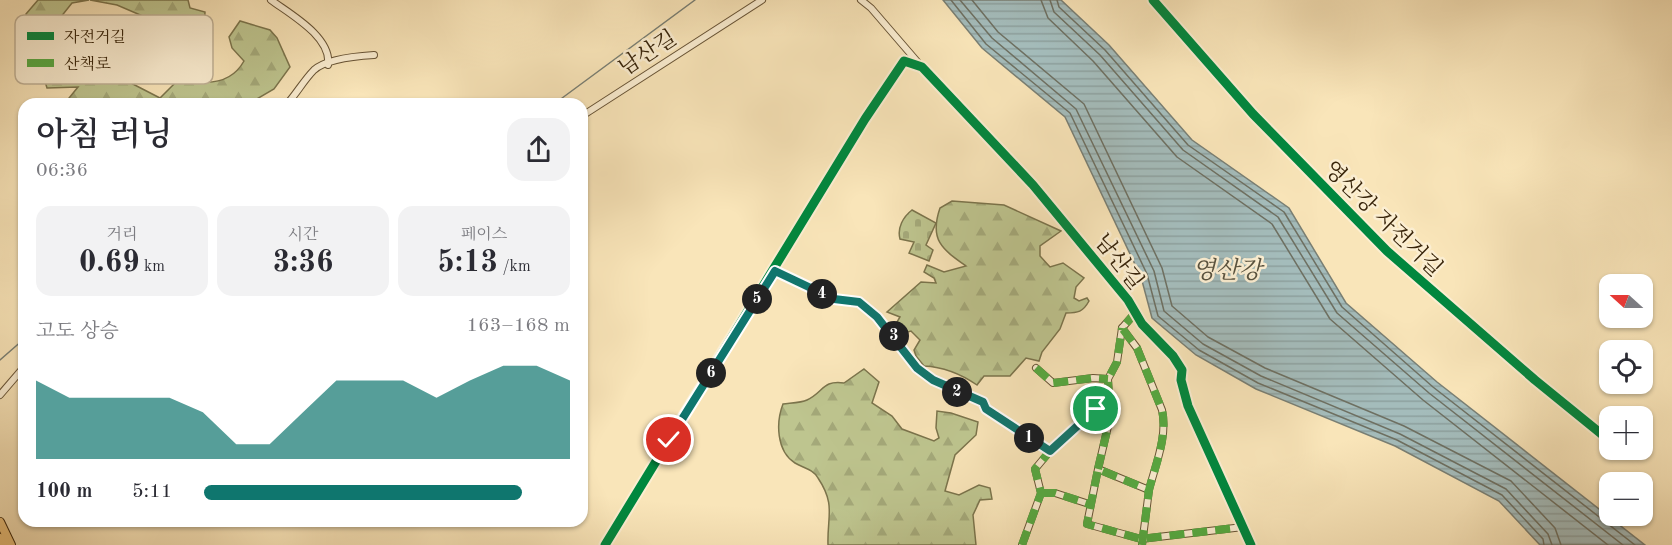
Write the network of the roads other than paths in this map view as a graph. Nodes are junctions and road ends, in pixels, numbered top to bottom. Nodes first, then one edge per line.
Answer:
1 (271, 0) edge
2 (762, 0) edge
3 (861, 0) edge
4 (374, 55) dead end
5 (328, 65) junction
6 (922, 67) junction
7 (292, 98) edge
8 (588, 112) edge
9 (775, 271) junction
10 (1136, 312) junction
11 (1122, 328) junction
12 (1036, 369) dead end
13 (18, 374) edge
14 (1108, 379) junction
15 (0, 395) edge
16 (1109, 398) junction
17 (1050, 451) junction
18 (1098, 469) junction
19 (1149, 490) junction
20 (1041, 493) junction
21 (1089, 504) junction
22 (0, 522) edge
23 (1243, 527) junction
24 (0, 538) edge
25 (1141, 542) edge
26 (3, 545) edge
27 (11, 545) edge
28 (605, 545) edge
29 (1022, 545) edge
30 (1251, 545) edge

1 - 5 street
2 - 8 street, 남산길
3 - 6 street, 남산길
4 - 5 street
5 - 7 street
6 - 9 street
6 - 10 street, 남산길
9 - 17 street
9 - 28 street
10 - 11 street, 남산길
10 - 23 street, 남산길
11 - 14 street
11 - 19 street
12 - 14 street
13 - 15 street
14 - 16 street
16 - 17 street
16 - 18 street
17 - 20 street
18 - 19 street
18 - 21 street
19 - 25 street
20 - 21 street
20 - 29 street
21 - 25 street
22 - 27 main road
23 - 25 street
23 - 30 street, 남산길
24 - 26 main road

